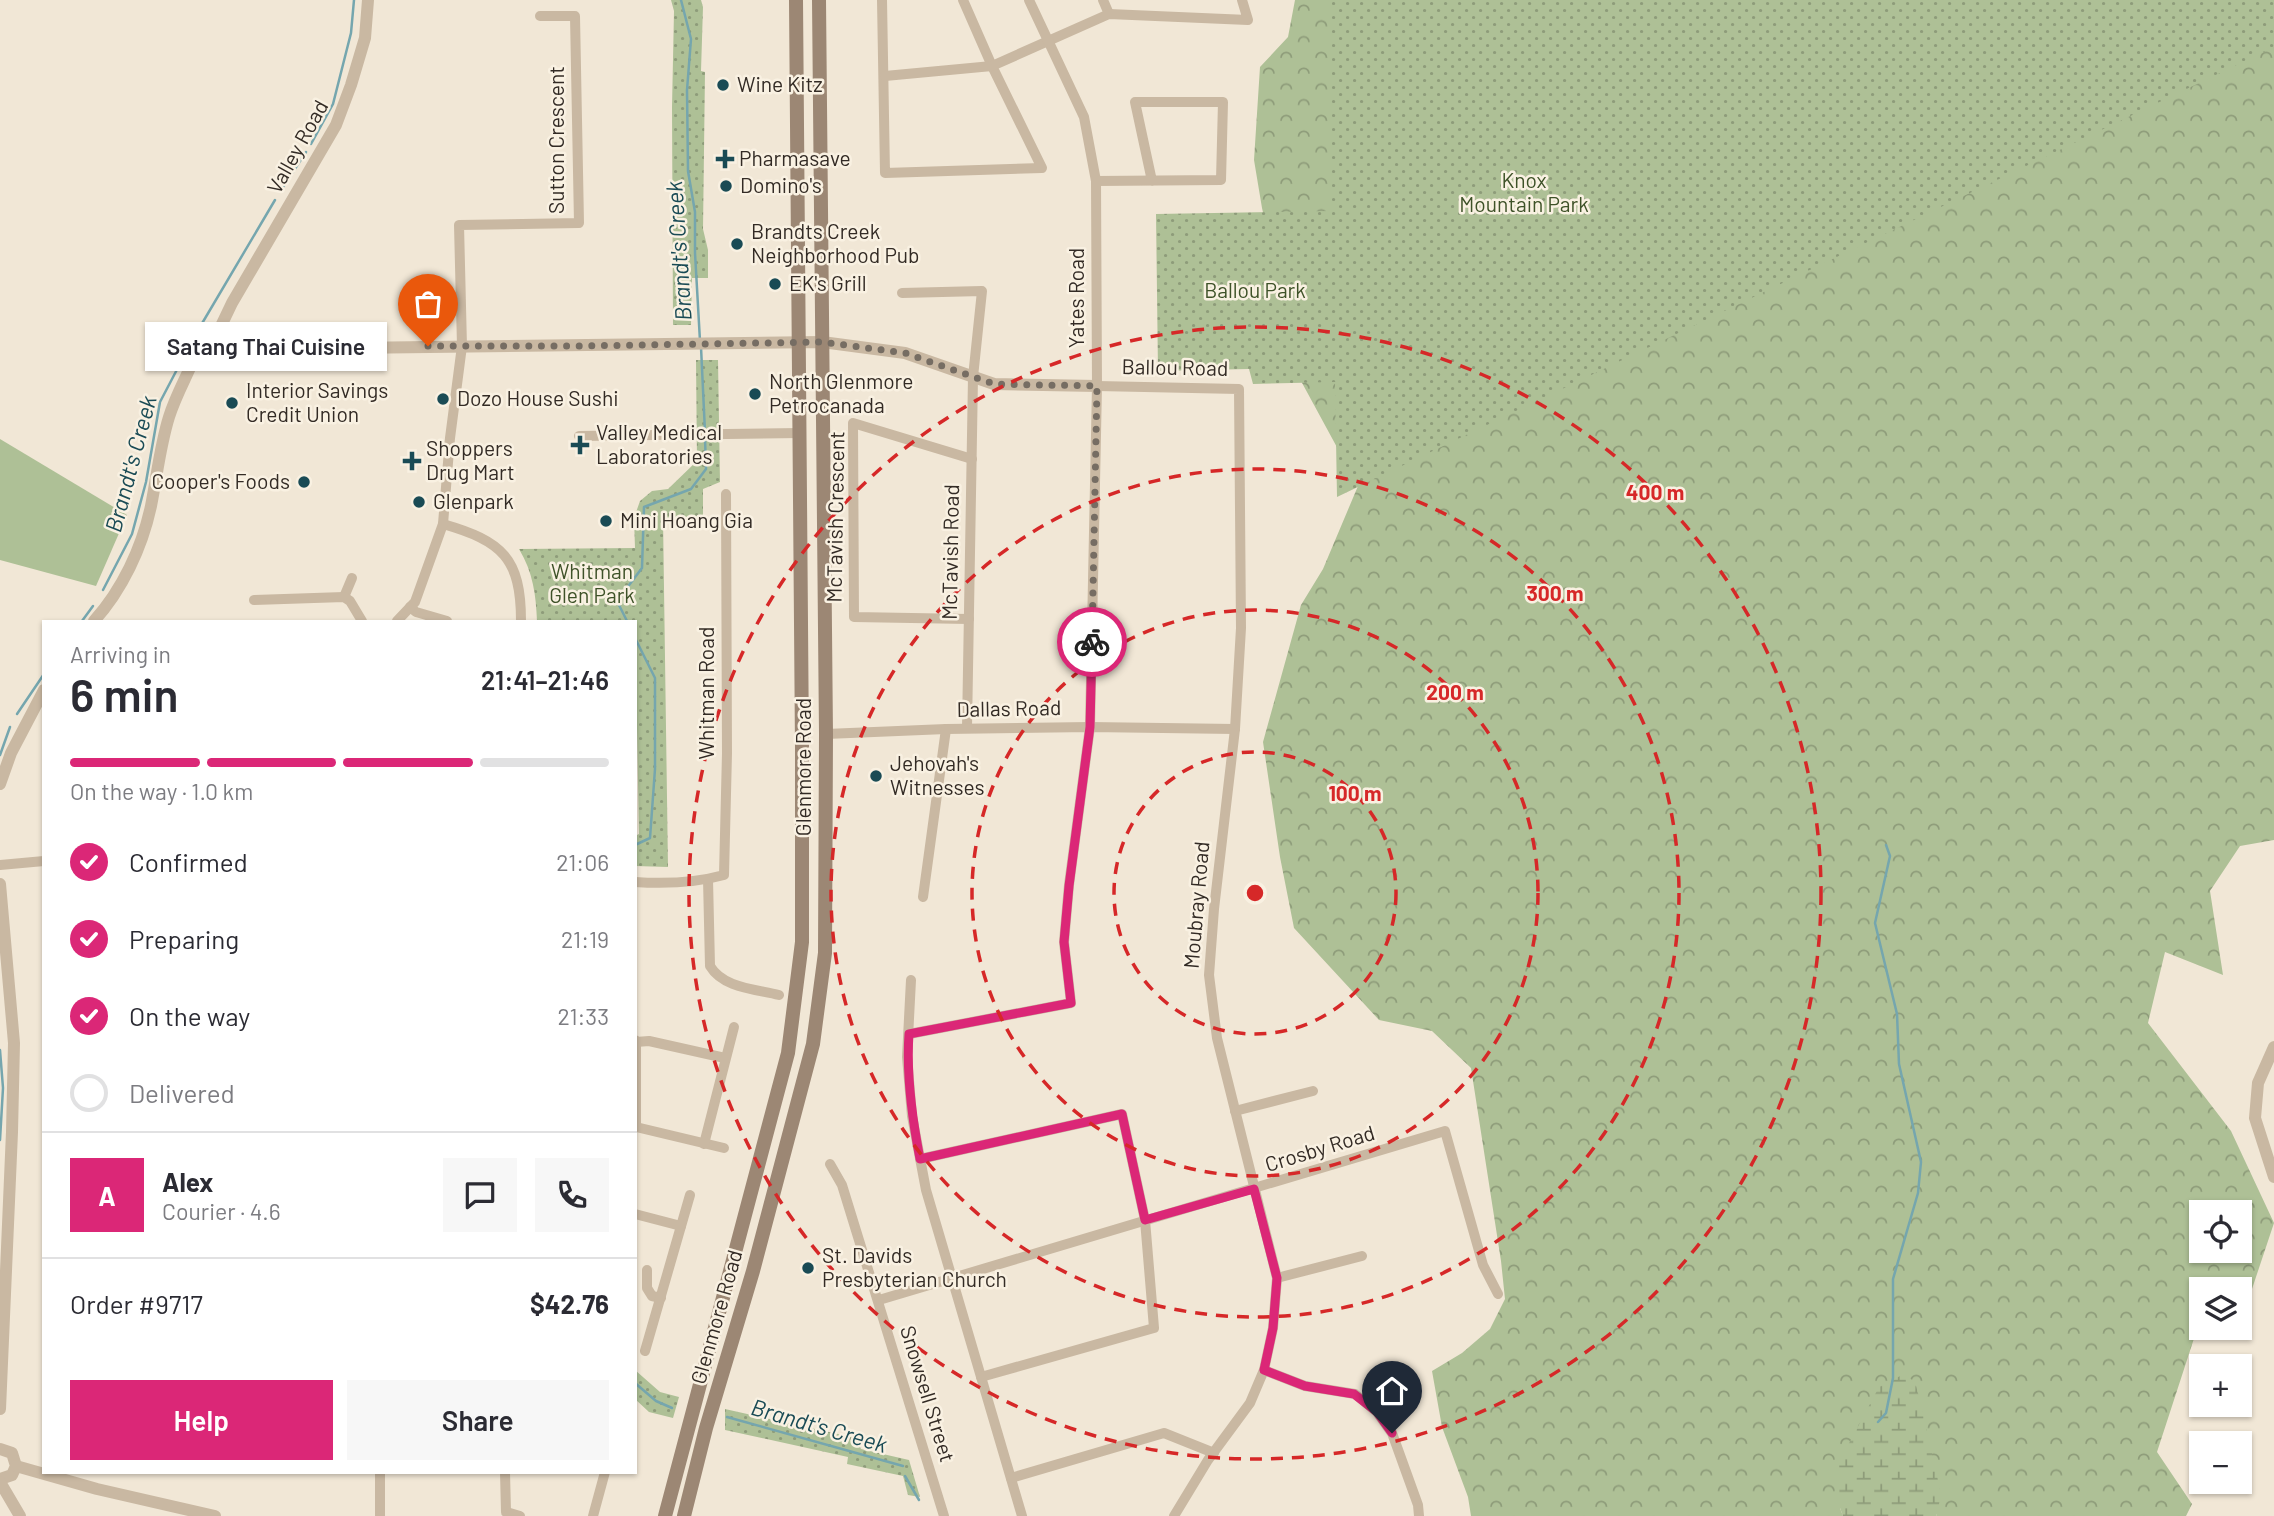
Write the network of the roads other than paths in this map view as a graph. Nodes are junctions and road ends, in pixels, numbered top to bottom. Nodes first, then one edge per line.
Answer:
1 (368, 0) edge
2 (796, 0) edge
3 (819, 0) edge
4 (882, 0) edge
5 (963, 0) edge
6 (1029, 0) edge
7 (1103, 0) edge
8 (1242, 0) edge
9 (1109, 13) junction
10 (540, 16) dead end
11 (1049, 42) junction
12 (992, 66) junction
13 (885, 76) junction
14 (1096, 181) junction
15 (1152, 181) junction
16 (902, 293) dead end
17 (232, 303) junction
18 (224, 336) junction
19 (202, 339) junction
20 (822, 342) junction
21 (799, 343) junction
22 (462, 346) junction
23 (269, 349) junction
24 (219, 358) junction
25 (973, 377) junction
26 (182, 382) junction
27 (1097, 386) junction
28 (1239, 389) joint
29 (800, 433) junction
30 (579, 436) dead end
31 (972, 459) junction
32 (726, 494) dead end
33 (443, 524) junction
34 (352, 578) dead end
35 (344, 597) junction
36 (254, 600) dead end
37 (410, 607) junction
38 (969, 619) junction
39 (95, 620) edge
40 (361, 620) edge
41 (398, 620) edge
42 (444, 620) edge
43 (521, 620) edge
44 (42, 694) edge
45 (1090, 727) junction
46 (967, 728) junction
47 (946, 729) junction
48 (1236, 729) junction
49 (826, 734) junction
50 (0, 784) edge
51 (42, 861) edge
52 (0, 864) edge
53 (708, 879) junction
54 (637, 882) edge
55 (0, 884) edge
56 (923, 897) dead end
57 (911, 980) dead end
58 (779, 995) dead end
59 (734, 1027) dead end
60 (909, 1034) junction
61 (637, 1041) edge
62 (2274, 1047) edge
63 (725, 1058) junction
64 (1313, 1091) dead end
65 (1235, 1111) junction
66 (637, 1127) edge
67 (704, 1144) junction
68 (724, 1148) dead end
69 (920, 1159) junction
70 (830, 1164) dead end
71 (2274, 1177) edge
72 (1254, 1189) junction
73 (690, 1195) dead end
74 (637, 1215) edge
75 (1145, 1220) junction
76 (681, 1226) junction
77 (1363, 1256) dead end
78 (647, 1270) dead end
79 (1277, 1278) junction
80 (952, 1279) junction
81 (1498, 1294) dead end
82 (660, 1298) junction
83 (879, 1300) junction
84 (645, 1351) dead end
85 (1264, 1370) junction
86 (981, 1377) junction
87 (0, 1409) edge
88 (0, 1449) edge
89 (1214, 1453) junction
90 (16, 1466) junction
91 (42, 1473) edge
92 (44, 1474) edge
93 (380, 1474) edge
94 (505, 1474) edge
95 (604, 1474) edge
96 (1011, 1478) junction
97 (0, 1481) edge
98 (20, 1516) edge
99 (215, 1516) edge
100 (380, 1516) edge
101 (520, 1516) edge
102 (593, 1516) edge
103 (665, 1516) edge
104 (684, 1516) edge
105 (944, 1516) edge
106 (1022, 1516) edge
107 (1174, 1516) edge
108 (1419, 1516) edge

1 - 17 street, Valley Road
2 - 21 main road, Glenmore Road
3 - 20 main road, Glenmore Road
4 - 13 street
5 - 12 street
6 - 11 street, Yates Road
7 - 9 street
8 - 9 street
9 - 11 street
10 - 22 street, Sutton Crescent
11 - 12 street
11 - 14 street, Yates Road
12 - 13 street
12 - 13 street
14 - 15 street
14 - 27 street, Yates Road
15 - 15 street
16 - 25 street, McTavish Road
17 - 18 street, Valley Road
17 - 19 street, Valley Road
18 - 19 street
18 - 23 street
18 - 24 street, Valley Road
19 - 24 street
19 - 26 street, Valley Road
20 - 21 street, Ballou Road
20 - 25 street, Ballou Road
20 - 49 main road, Glenmore Road
21 - 22 street, Ballou Road
21 - 29 main road, Glenmore Road
22 - 23 street, Ballou Road
22 - 33 street
23 - 24 street
24 - 26 street
25 - 27 street, Ballou Road
25 - 31 street, McTavish Road
26 - 39 street, Valley Road
27 - 28 street, Ballou Road
27 - 45 street, Yates Road
28 - 48 street, Moubray Road
29 - 30 street
29 - 103 main road, Glenmore Road
31 - 38 street, McTavish Road
31 - 38 street, McTavish Crescent
32 - 53 street, Whitman Road
33 - 37 street
33 - 43 street
34 - 35 street
35 - 36 street
35 - 40 street
37 - 41 street
37 - 42 street
38 - 46 street, McTavish Road
44 - 50 street
45 - 46 street, Dallas Road
45 - 48 street, Dallas Road
45 - 60 street, Yates Road
46 - 47 street, Dallas Road
47 - 49 street, Dallas Road
47 - 56 street
48 - 65 street, Moubray Road
49 - 104 main road, Glenmore Road
51 - 52 street
53 - 54 street
53 - 58 street
55 - 87 street
57 - 60 street
59 - 63 street
60 - 69 street
61 - 63 street
62 - 71 street
63 - 67 street
64 - 65 street
65 - 72 street, Moubray Road
66 - 67 street
67 - 68 street
69 - 75 street
69 - 80 street
70 - 83 street, Snowsell Street
72 - 75 street, Crosby Road
72 - 79 street, Moubray Road
72 - 81 street, Crosby Road
73 - 76 street
74 - 76 street
75 - 80 street, Crosby Road
75 - 86 street
76 - 82 street
77 - 79 street
78 - 82 street
79 - 85 street, Moubray Road
80 - 83 street, Crosby Road
80 - 86 street
82 - 84 street
83 - 105 street, Snowsell Street
85 - 89 street, Moubray Road
85 - 108 street
86 - 96 street
88 - 90 street
89 - 96 street
89 - 107 street, Moubray Road
90 - 91 street
90 - 97 street
92 - 99 street
93 - 100 street
94 - 101 street
95 - 102 street
96 - 106 street
97 - 98 street

